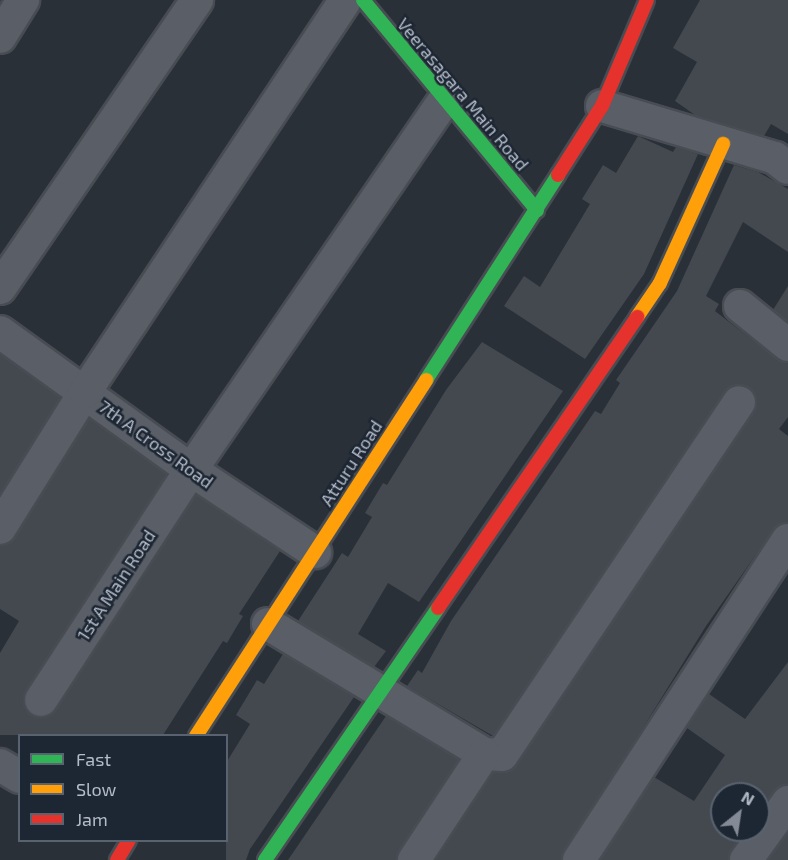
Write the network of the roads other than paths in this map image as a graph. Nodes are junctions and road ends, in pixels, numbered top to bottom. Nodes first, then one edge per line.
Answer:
1 (22, 0) edge
2 (197, 0) edge
3 (345, 0) edge
4 (363, 0) edge
5 (647, 0) edge
6 (0, 37) edge
7 (444, 101) junction
8 (602, 106) junction
9 (723, 144) junction
10 (788, 168) edge
11 (537, 210) junction
12 (0, 288) edge
13 (740, 306) dead end
14 (0, 332) edge
15 (788, 345) edge
16 (85, 392) junction
17 (739, 402) dead end
18 (191, 470) junction
19 (0, 528) edge
20 (788, 540) edge
21 (315, 552) junction
22 (268, 624) junction
23 (381, 692) junction
24 (41, 700) dead end
25 (197, 734) edge
26 (484, 753) junction
27 (0, 765) edge
28 (18, 776) edge
29 (788, 802) edge
30 (265, 860) edge
31 (414, 860) edge
32 (579, 860) edge
33 (746, 860) edge

1 - 6 street
2 - 12 street
3 - 16 street
4 - 7 street, Veerasagara Main Road
5 - 8 street, Atturu Road
7 - 11 street, Veerasagara Main Road
7 - 18 street, 1st A Main Road
8 - 9 street
8 - 11 street, Atturu Road
9 - 10 street
9 - 23 street
11 - 21 street, Atturu Road
13 - 15 street
14 - 16 street, 7th A Cross Road
16 - 18 street, 7th A Cross Road
16 - 19 street
17 - 26 street
18 - 21 street, 7th A Cross Road
18 - 24 street, 1st A Main Road
20 - 32 street
21 - 22 street, Atturu Road
22 - 23 street
22 - 25 street, Atturu Road
23 - 26 street
23 - 30 street
26 - 31 street
27 - 28 street
29 - 33 street

